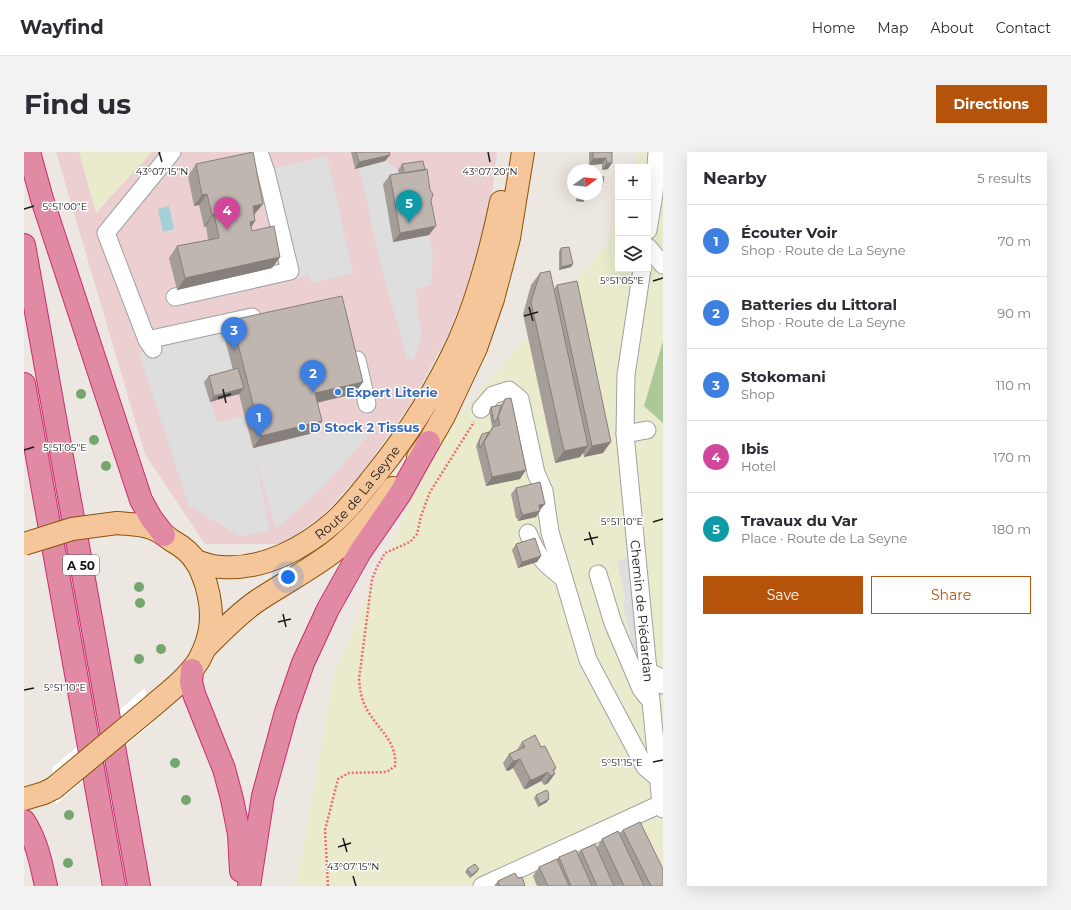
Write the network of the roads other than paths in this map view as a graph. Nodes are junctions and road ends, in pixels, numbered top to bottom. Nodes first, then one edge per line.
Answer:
1 (29, 152) edge
2 (172, 152) edge
3 (259, 152) edge
4 (509, 152) edge
5 (523, 152) edge
6 (657, 152) edge
7 (659, 181) edge
8 (651, 217) edge
9 (24, 245) edge
10 (651, 251) edge
11 (663, 265) edge
12 (642, 272) edge
13 (175, 297) dead end
14 (264, 315) edge
15 (353, 343) edge
16 (24, 384) edge
17 (367, 404) dead end
18 (481, 409) road end
19 (647, 430) dead end
20 (625, 434) junction
21 (429, 442) junction
22 (528, 533) dead end
23 (164, 535) junction
24 (24, 544) edge
25 (196, 561) junction
26 (598, 574) dead end
27 (563, 578) junction
28 (205, 648) junction
29 (192, 670) junction
30 (647, 671) junction
31 (663, 685) edge
32 (650, 702) junction
33 (658, 778) junction
34 (24, 799) edge
35 (662, 805) edge
36 (24, 821) edge
37 (46, 886) edge
38 (114, 886) edge
39 (139, 886) edge
40 (241, 886) edge
41 (249, 886) edge
42 (482, 886) edge

1 - 23 highway
2 - 14 street
3 - 13 street
4 - 25 main road, Route de La Seyne
5 - 21 main road
6 - 7 street
7 - 8 street
9 - 39 highway, A 50
10 - 11 street
12 - 20 street, Chemin de Piédardan
15 - 17 street
16 - 38 highway, A 50
18 - 27 street
19 - 20 street
20 - 30 street, Chemin de Piédardan
21 - 28 main road
21 - 41 highway
22 - 27 street
23 - 24 main road, bridge
23 - 25 main road
25 - 28 main road
26 - 32 street
27 - 33 street
28 - 29 main road
29 - 34 main road, bridge
29 - 40 highway
30 - 31 street
30 - 32 street, Chemin de Piédardan
32 - 33 street, Chemin de Piédardan
33 - 35 street, Chemin de Piédardan
35 - 42 street
36 - 37 highway

